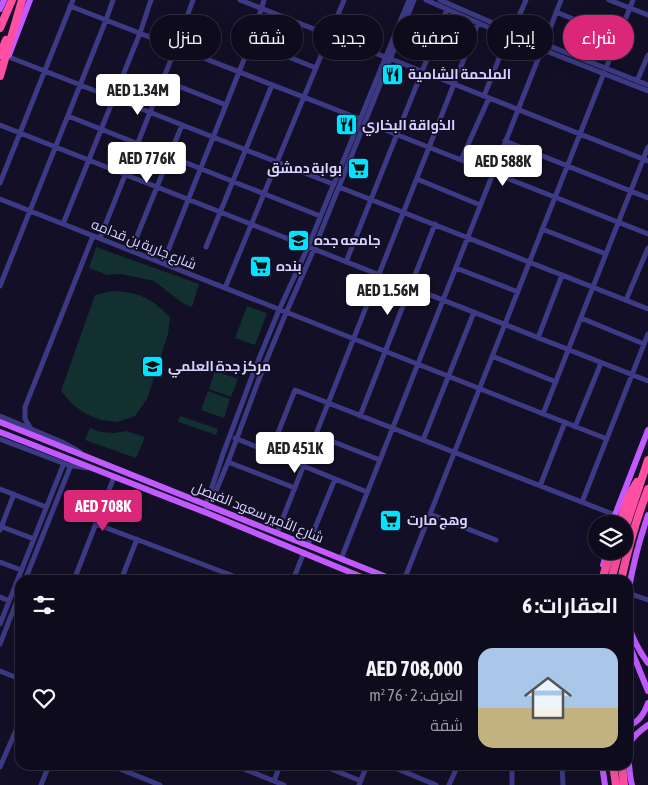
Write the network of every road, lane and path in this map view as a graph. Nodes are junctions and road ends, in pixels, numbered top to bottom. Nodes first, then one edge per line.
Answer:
1 (4, 0) edge
2 (12, 0) edge
3 (22, 0) edge
4 (30, 0) edge
5 (113, 0) edge
6 (151, 0) edge
7 (193, 0) edge
8 (240, 0) edge
9 (264, 0) edge
10 (344, 0) edge
11 (411, 0) edge
12 (418, 0) edge
13 (426, 0) edge
14 (440, 0) edge
15 (526, 0) edge
16 (561, 0) edge
17 (609, 0) edge
18 (633, 0) edge
19 (72, 3) edge
20 (261, 8) junction
21 (630, 8) junction
22 (0, 9) edge
23 (447, 9) junction
24 (556, 12) junction
25 (188, 15) edge
26 (259, 15) edge
27 (338, 15) edge
28 (519, 15) edge
29 (563, 15) edge
30 (627, 15) edge
31 (648, 15) edge
32 (106, 20) junction
33 (553, 20) edge
34 (478, 23) junction
35 (487, 23) edge
36 (487, 26) edge
37 (0, 28) edge
38 (313, 29) edge
39 (140, 33) junction
40 (150, 37) edge
41 (553, 50) edge
42 (0, 55) edge
43 (648, 55) edge
44 (383, 56) edge
45 (9, 57) junction
46 (388, 58) junction
47 (171, 60) edge
48 (209, 60) edge
49 (244, 60) edge
50 (296, 60) edge
51 (319, 60) edge
52 (500, 60) edge
53 (538, 60) edge
54 (609, 60) edge
55 (316, 68) junction
56 (605, 71) junction
57 (44, 72) junction
58 (239, 72) junction
59 (422, 72) junction
60 (0, 76) edge
61 (163, 80) junction
62 (637, 81) junction
63 (454, 84) junction
64 (80, 85) junction
65 (272, 85) junction
66 (648, 85) edge
67 (648, 91) edge
68 (304, 97) junction
69 (486, 97) junction
70 (114, 98) junction
71 (226, 105) junction
72 (518, 110) junction
73 (150, 112) junction
74 (68, 116) junction
75 (363, 120) junction
76 (0, 125) edge
77 (182, 125) junction
78 (101, 129) junction
79 (20, 133) junction
80 (397, 134) junction
81 (580, 134) junction
82 (213, 137) junction
83 (506, 141) junction
84 (137, 143) junction
85 (55, 147) junction
86 (429, 147) junction
87 (648, 147) edge
88 (246, 150) junction
89 (169, 156) junction
90 (89, 160) junction
91 (461, 160) junction
92 (646, 160) edge
93 (277, 162) junction
94 (567, 166) junction
95 (201, 169) junction
96 (493, 173) junction
97 (125, 174) junction
98 (417, 179) junction
99 (233, 181) junction
100 (0, 183) edge
101 (333, 184) junction
102 (339, 186) junction
103 (157, 187) junction
104 (631, 191) junction
105 (264, 194) junction
106 (555, 197) junction
107 (648, 198) edge
108 (0, 199) edge
109 (371, 199) junction
110 (188, 200) junction
111 (480, 205) junction
112 (30, 211) junction
113 (220, 212) junction
114 (404, 212) junction
115 (320, 216) junction
116 (618, 222) junction
117 (63, 224) junction
118 (251, 224) junction
119 (435, 224) junction
120 (542, 229) junction
121 (648, 234) edge
122 (93, 236) junction
123 (468, 237) junction
124 (100, 238) junction
125 (206, 247) dead end
126 (308, 247) junction
127 (648, 248) edge
128 (314, 249) junction
129 (131, 251) junction
130 (606, 254) junction
131 (346, 262) junction
132 (530, 262) junction
133 (163, 263) junction
134 (456, 268) junction
135 (379, 275) junction
136 (562, 275) junction
137 (0, 286) edge
138 (410, 287) junction
139 (593, 287) junction
140 (225, 288) junction
141 (518, 292) junction
142 (443, 300) junction
143 (626, 300) junction
144 (648, 309) edge
145 (279, 310) junction
146 (474, 312) junction
147 (286, 313) junction
148 (581, 318) junction
149 (505, 325) junction
150 (648, 334) edge
151 (538, 338) junction
152 (354, 339) junction
153 (644, 344) junction
154 (568, 350) junction
155 (385, 351) junction
156 (492, 356) junction
157 (601, 363) junction
158 (418, 364) junction
159 (632, 375) junction
160 (448, 376) junction
161 (648, 381) edge
162 (556, 382) junction
163 (480, 389) junction
164 (247, 391) junction
165 (254, 393) junction
166 (328, 403) junction
167 (543, 414) junction
168 (0, 416) edge
169 (360, 416) junction
170 (0, 422) edge
171 (564, 422) junction
172 (576, 427) junction
173 (392, 428) junction
174 (31, 429) junction
175 (648, 430) edge
176 (0, 432) edge
177 (316, 435) junction
178 (230, 436) junction
179 (237, 438) junction
180 (0, 439) edge
181 (607, 439) junction
182 (423, 440) junction
183 (270, 453) junction
184 (454, 453) junction
185 (96, 460) junction
186 (380, 460) junction
187 (647, 460) edge
188 (228, 462) junction
189 (64, 463) junction
190 (71, 465) junction
191 (304, 466) junction
192 (96, 470) junction
193 (114, 477) junction
194 (335, 479) junction
195 (540, 486) junction
196 (295, 488) junction
197 (0, 489) edge
198 (648, 491) edge
199 (367, 492) junction
200 (14, 494) junction
201 (582, 502) junction
202 (46, 507) junction
203 (207, 508) junction
204 (430, 514) junction
205 (615, 515) joint
206 (623, 515) edge
207 (629, 515) edge
208 (648, 515) edge
209 (96, 524) junction
210 (0, 528) edge
211 (277, 532) junction
212 (34, 539) junction
213 (137, 539) junction
214 (496, 540) dead end
215 (308, 545) junction
216 (304, 552) junction
217 (341, 559) junction
218 (605, 560) edge
219 (608, 560) edge
220 (617, 560) edge
221 (0, 562) edge
222 (22, 570) junction
223 (20, 575) edge
224 (27, 575) edge
225 (76, 575) edge
226 (123, 575) edge
227 (231, 575) edge
228 (295, 575) edge
229 (350, 575) edge
230 (381, 575) edge
231 (406, 575) edge
232 (603, 575) edge
233 (604, 575) edge
234 (613, 575) edge
235 (622, 575) edge
236 (631, 575) edge
237 (15, 587) edge
238 (633, 596) edge
239 (0, 597) edge
240 (648, 600) edge
241 (9, 601) junction
242 (15, 606) edge
243 (0, 624) edge
244 (633, 640) edge
245 (0, 644) edge
246 (633, 654) edge
247 (648, 663) edge
248 (0, 671) edge
249 (15, 677) edge
250 (648, 691) edge
251 (648, 703) edge
252 (648, 715) edge
253 (639, 721) junction
254 (633, 724) edge
255 (648, 725) edge
256 (15, 732) edge
257 (633, 738) edge
258 (0, 767) edge
259 (47, 770) edge
260 (122, 770) edge
261 (246, 770) edge
262 (278, 770) edge
263 (332, 770) edge
264 (365, 770) edge
265 (401, 770) edge
266 (456, 770) edge
267 (512, 770) edge
268 (562, 770) edge
269 (603, 770) edge
270 (616, 770) edge
271 (623, 770) edge
272 (626, 770) edge
273 (627, 770) edge
274 (406, 772) joint
275 (274, 781) junction
276 (360, 783) edge
277 (625, 783) edge
278 (41, 785) edge
279 (160, 785) edge
280 (284, 785) edge
281 (436, 785) edge
282 (450, 785) edge
283 (512, 785) edge
284 (563, 785) edge
285 (605, 785) edge

1 - 22 main road
2 - 37 highway
3 - 42 highway
3 - 60 highway
4 - 45 main road
5 - 32 street
6 - 39 street
7 - 25 street
8 - 20 street
9 - 20 street
10 - 27 street
11 - 12 street
11 - 46 street
13 - 23 street
14 - 35 street
15 - 28 street
16 - 24 street
17 - 21 street
18 - 21 street
19 - 32 street
19 - 57 street
20 - 26 street
20 - 38 street
21 - 30 street
21 - 31 street
23 - 34 street
23 - 59 street
24 - 29 street
24 - 33 street
32 - 39 street
32 - 64 street
34 - 36 street
34 - 63 street
39 - 40 street
39 - 70 street
41 - 56 street
43 - 62 street
44 - 46 street
45 - 57 street
45 - 60 main road
46 - 59 street
46 - 75 street
47 - 61 street
48 - 58 street
49 - 58 street
50 - 55 street
51 - 55 street
52 - 69 street
53 - 72 street
54 - 56 street
55 - 68 street
56 - 62 street
56 - 67 street
56 - 81 street
57 - 64 street
57 - 79 street
58 - 65 street
58 - 71 street
59 - 63 street
59 - 80 street
61 - 71 street
61 - 73 street
62 - 66 street
63 - 69 street
63 - 86 street
64 - 70 street
64 - 74 street
65 - 68 street
65 - 88 street
68 - 75 street
68 - 93 street
69 - 72 street
69 - 91 street
70 - 73 street
70 - 78 street
71 - 82 street
72 - 81 street
72 - 83 street
73 - 77 street
73 - 84 street
74 - 78 street
74 - 85 street
75 - 80 street
75 - 101 street
75 - 102 street
76 - 79 street
77 - 82 street
77 - 89 street
78 - 84 street
78 - 90 street
79 - 85 street
79 - 100 street
80 - 86 street
80 - 109 street
81 - 92 street
81 - 94 street
82 - 88 street
82 - 95 street
83 - 94 street
83 - 96 street
84 - 89 street
84 - 97 street
85 - 90 street
85 - 112 street
86 - 91 street
86 - 98 street
87 - 92 street
88 - 93 street
88 - 99 street
89 - 95 street
89 - 103 street
90 - 97 street
90 - 117 street
91 - 96 street
92 - 104 street
93 - 101 street
93 - 105 street
94 - 104 street
94 - 106 street
95 - 99 street
95 - 110 street
96 - 106 street
96 - 111 street
97 - 103 street
97 - 124 street
98 - 111 street
98 - 114 street
99 - 105 street
99 - 113 street
101 - 115 street
102 - 109 street
102 - 128 street
103 - 110 street
103 - 129 street
104 - 107 street
104 - 116 street
105 - 115 street
105 - 118 street
106 - 116 street
106 - 120 street
108 - 112 street, شارع جارية بن قدامه
109 - 114 street
109 - 131 street
110 - 113 street
110 - 133 street
111 - 123 street
112 - 117 street, شارع جارية بن قدامه
112 - 137 street
113 - 118 street
113 - 125 street
114 - 119 street
114 - 135 street
115 - 126 street
116 - 121 street
116 - 130 street
117 - 122 street, شارع جارية بن قدامه
118 - 126 street
118 - 140 street
119 - 123 street
119 - 138 street
120 - 130 street
120 - 132 street
122 - 124 street, شارع جارية بن قدامه
122 - 174 street
123 - 132 street
123 - 134 street
124 - 129 street, شارع جارية بن قدامه
126 - 128 street
126 - 145 street
127 - 143 street
128 - 131 street
128 - 147 street
129 - 133 street, شارع جارية بن قدامه
130 - 139 street
131 - 135 street
132 - 136 street
132 - 141 street
133 - 140 street, شارع جارية بن قدامه
134 - 141 street
134 - 142 street
135 - 138 street
135 - 152 street
136 - 139 street
136 - 151 street
138 - 142 street
138 - 155 street
139 - 143 street
139 - 148 street
140 - 145 street, شارع جارية بن قدامه
141 - 149 street
142 - 146 street
142 - 158 street
143 - 144 street
145 - 147 street, شارع جارية بن قدامه
145 - 164 street
146 - 149 street
146 - 160 street
147 - 152 street, شارع جارية بن قدامه
147 - 165 street
148 - 153 street
148 - 154 street
149 - 151 street
149 - 156 street
150 - 153 street
151 - 154 street
152 - 155 street, شارع جارية بن قدامه
152 - 166 street
153 - 159 street
154 - 157 street
154 - 162 street
155 - 158 street, شارع جارية بن قدامه
155 - 169 street
156 - 162 street
156 - 163 street
157 - 159 street
157 - 172 street
158 - 160 street, شارع جارية بن قدامه
158 - 173 street
159 - 161 street
159 - 181 street
160 - 163 street, شارع جارية بن قدامه
160 - 182 street
162 - 167 street
163 - 167 street, شارع جارية بن قدامه
163 - 184 street
164 - 165 street
164 - 178 street
165 - 179 street
166 - 169 street
166 - 177 street
166 - 183 street
167 - 171 street, شارع جارية بن قدامه
168 - 174 street
169 - 173 street
170 - 185 main road, شارع الأمير سعود الفيصل
171 - 172 street, شارع جارية بن قدامه
171 - 195 street
172 - 181 street, شارع جارية بن قدامه
173 - 182 street
173 - 186 street
174 - 185 street
175 - 205 main road
176 - 192 main road, شارع الأمير سعود الفيصل
177 - 186 street
177 - 191 street
178 - 179 street
178 - 203 street
179 - 183 street
179 - 188 street
180 - 189 street
181 - 201 street
182 - 184 street
183 - 191 street
184 - 195 street
184 - 204 street
185 - 203 main road, شارع الأمير سعود الفيصل
186 - 199 street
187 - 206 highway
187 - 207 highway
188 - 196 street
188 - 203 street
189 - 190 street
189 - 202 street
190 - 192 street
190 - 224 street
191 - 194 street
191 - 196 street
192 - 193 main road, شارع الأمير سعود الفيصل
193 - 203 main road, شارع الأمير سعود الفيصل
193 - 209 street
194 - 199 street
194 - 215 street
195 - 201 street
196 - 211 street
197 - 200 street
198 - 235 highway
199 - 217 street
200 - 202 street
200 - 210 street
201 - 205 street
202 - 212 street
203 - 211 main road, شارع الأمير سعود الفيصل
203 - 216 main road, شارع الأمير سعود الفيصل
204 - 214 street
204 - 231 street
208 - 236 main road
209 - 213 street
209 - 225 street
210 - 212 street
211 - 215 main road, شارع الأمير سعود الفيصل
212 - 222 street
213 - 226 street
213 - 227 street
215 - 217 main road, شارع الأمير سعود الفيصل
216 - 228 street
216 - 229 main road, شارع الأمير سعود الفيصل
217 - 230 main road, شارع الأمير سعود الفيصل
218 - 232 main road
219 - 233 highway
220 - 234 highway
221 - 222 street
222 - 223 street
237 - 241 street
238 - 240 street
239 - 241 street
241 - 243 street
242 - 245 street
244 - 247 main road
246 - 250 main road
248 - 249 street
251 - 253 main road
252 - 253 main road
253 - 254 main road
255 - 257 main road
256 - 258 street
259 - 278 street
260 - 279 street
261 - 275 street
262 - 275 street
263 - 276 street
264 - 276 street
265 - 274 street
266 - 282 street
267 - 283 street
268 - 284 street
269 - 285 main road
270 - 277 highway
271 - 277 highway
272 - 277 main road
273 - 277 main road
274 - 281 street
275 - 280 street

